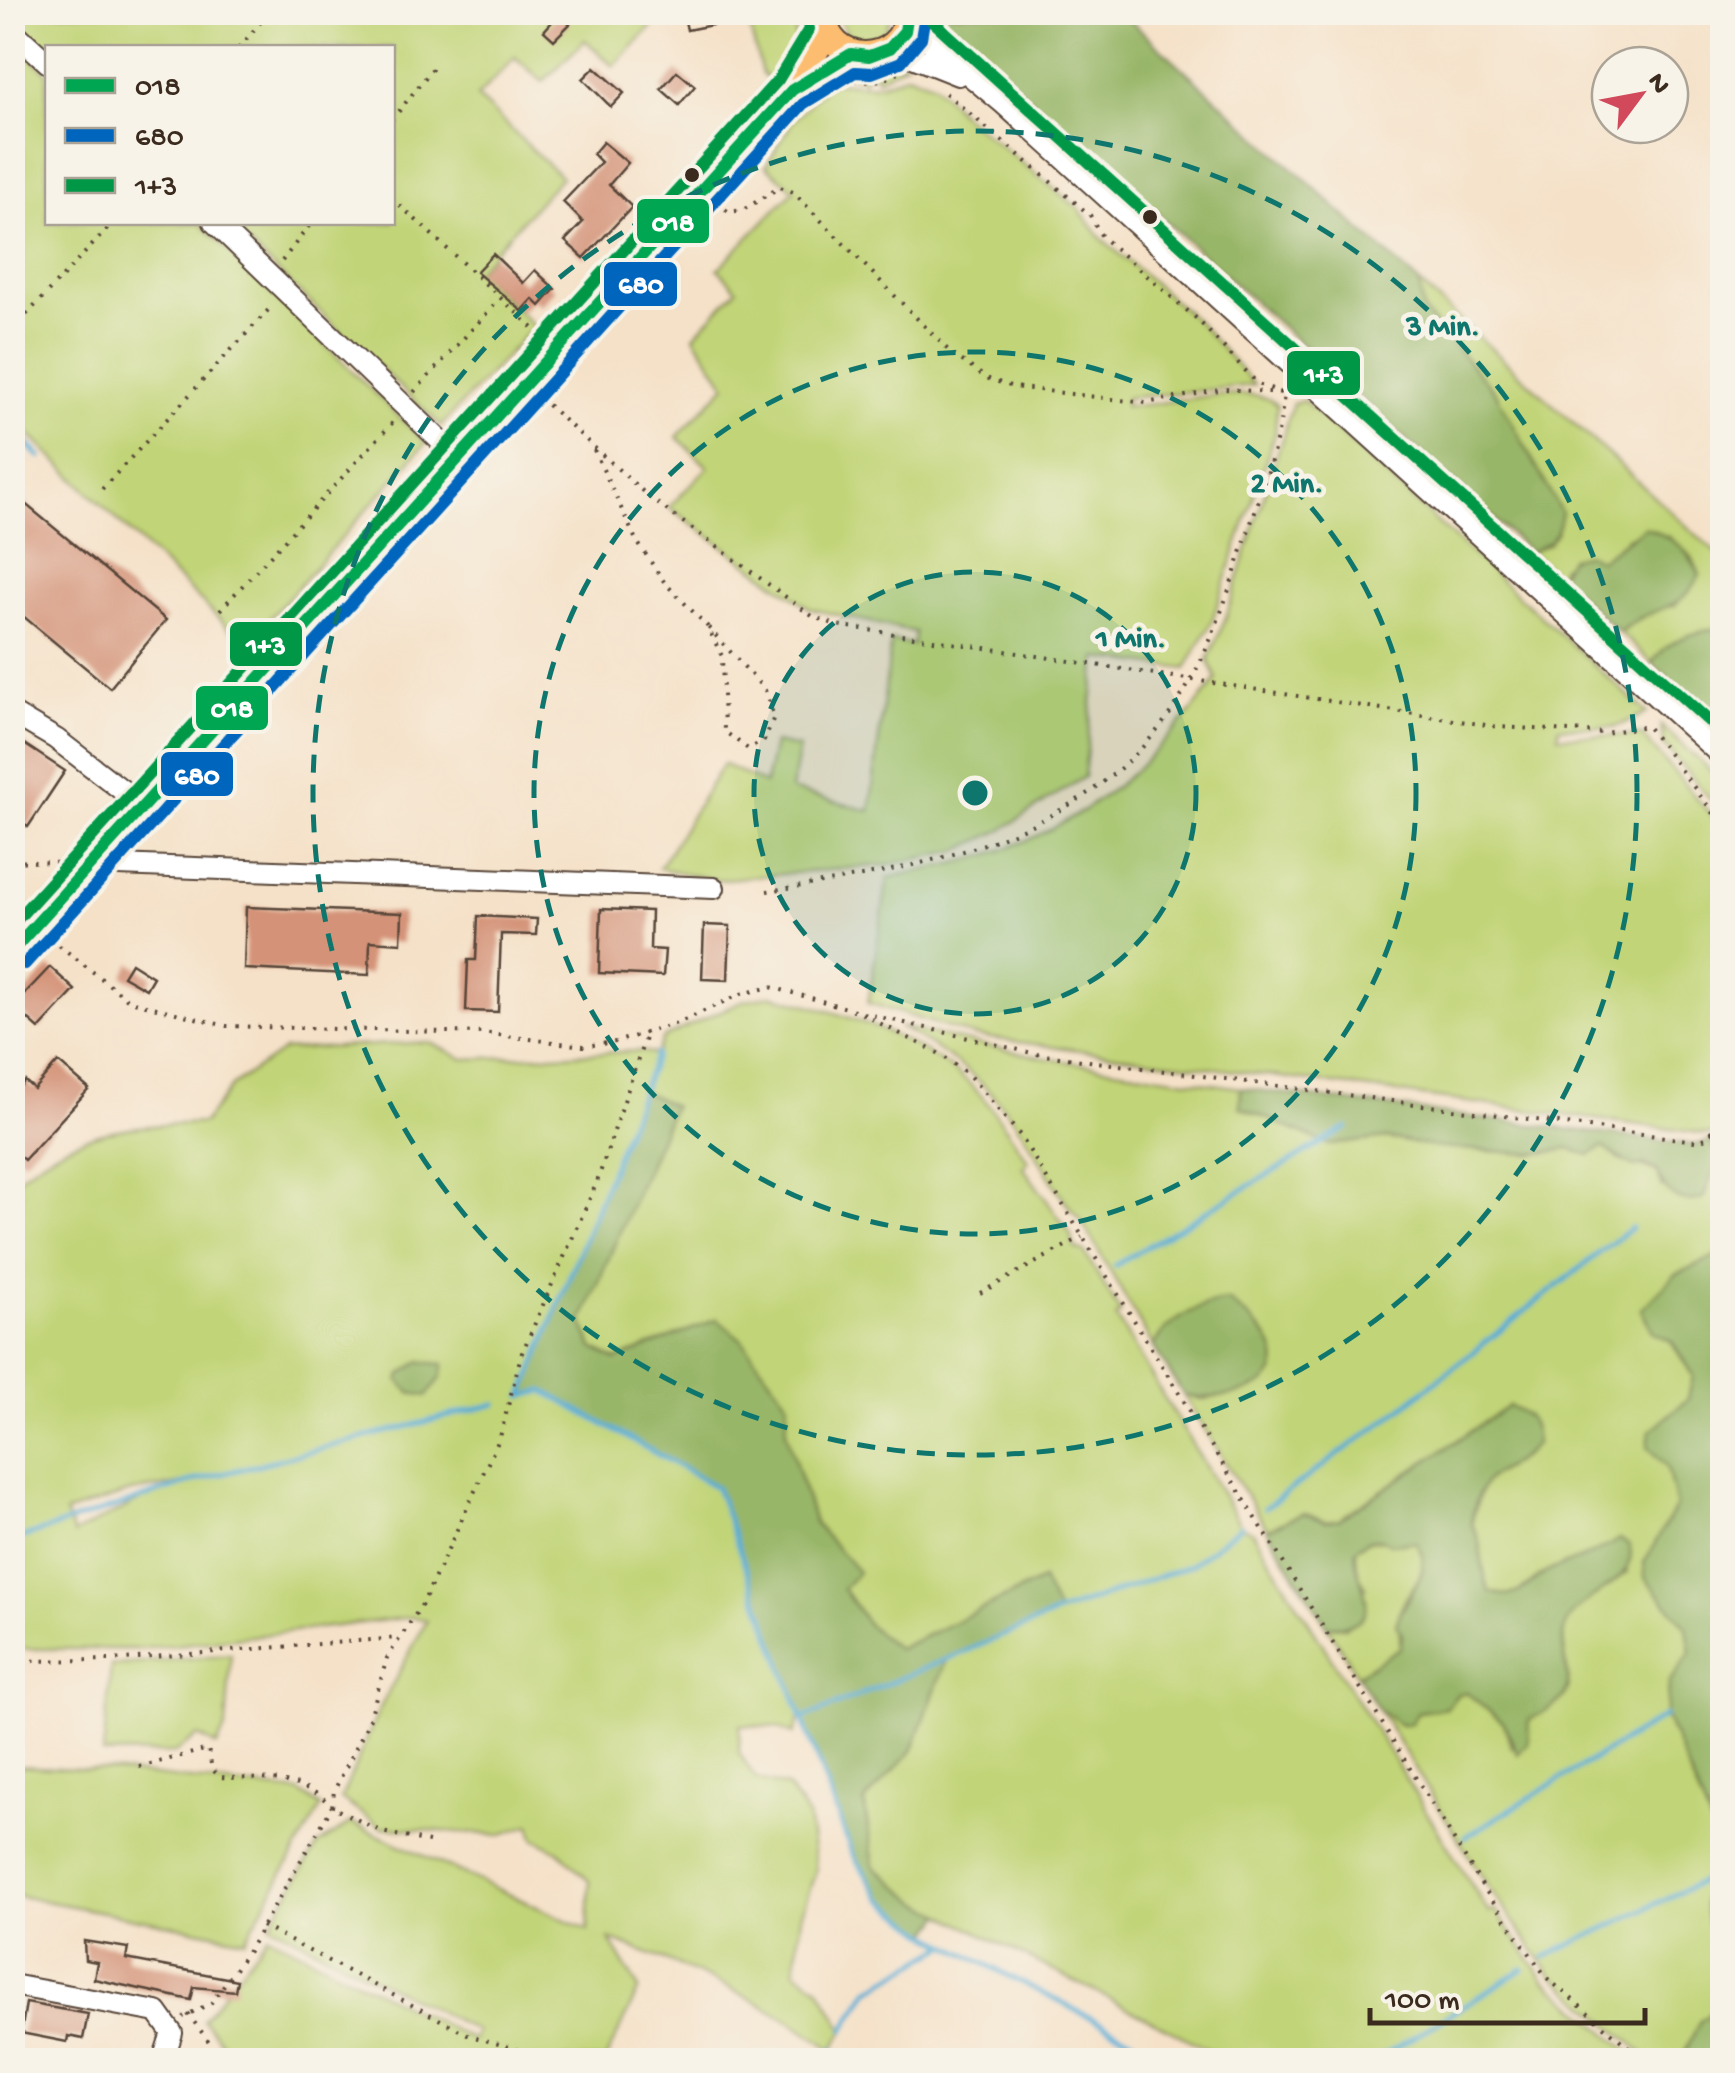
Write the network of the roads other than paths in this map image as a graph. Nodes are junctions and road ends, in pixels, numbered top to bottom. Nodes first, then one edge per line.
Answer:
1 (908, 18) edge
2 (818, 28) edge
3 (12, 30) edge
4 (890, 48) junction
5 (852, 54) junction
6 (45, 60) edge
7 (970, 80) junction
8 (792, 90) junction
9 (217, 225) edge
10 (458, 459) junction
11 (12, 713) edge
12 (1722, 756) edge
13 (144, 807) junction
14 (92, 864) junction
15 (714, 888) dead end
16 (12, 952) edge
17 (12, 1985) edge
18 (163, 2060) edge

1 - 4 main road
1 - 7 street
2 - 5 main road
2 - 8 main road
3 - 6 street
4 - 5 main road
4 - 7 street
5 - 8 main road
7 - 12 street
8 - 10 main road
9 - 10 street
10 - 13 main road
11 - 13 street
13 - 14 main road
14 - 15 street
14 - 16 main road
17 - 18 street

